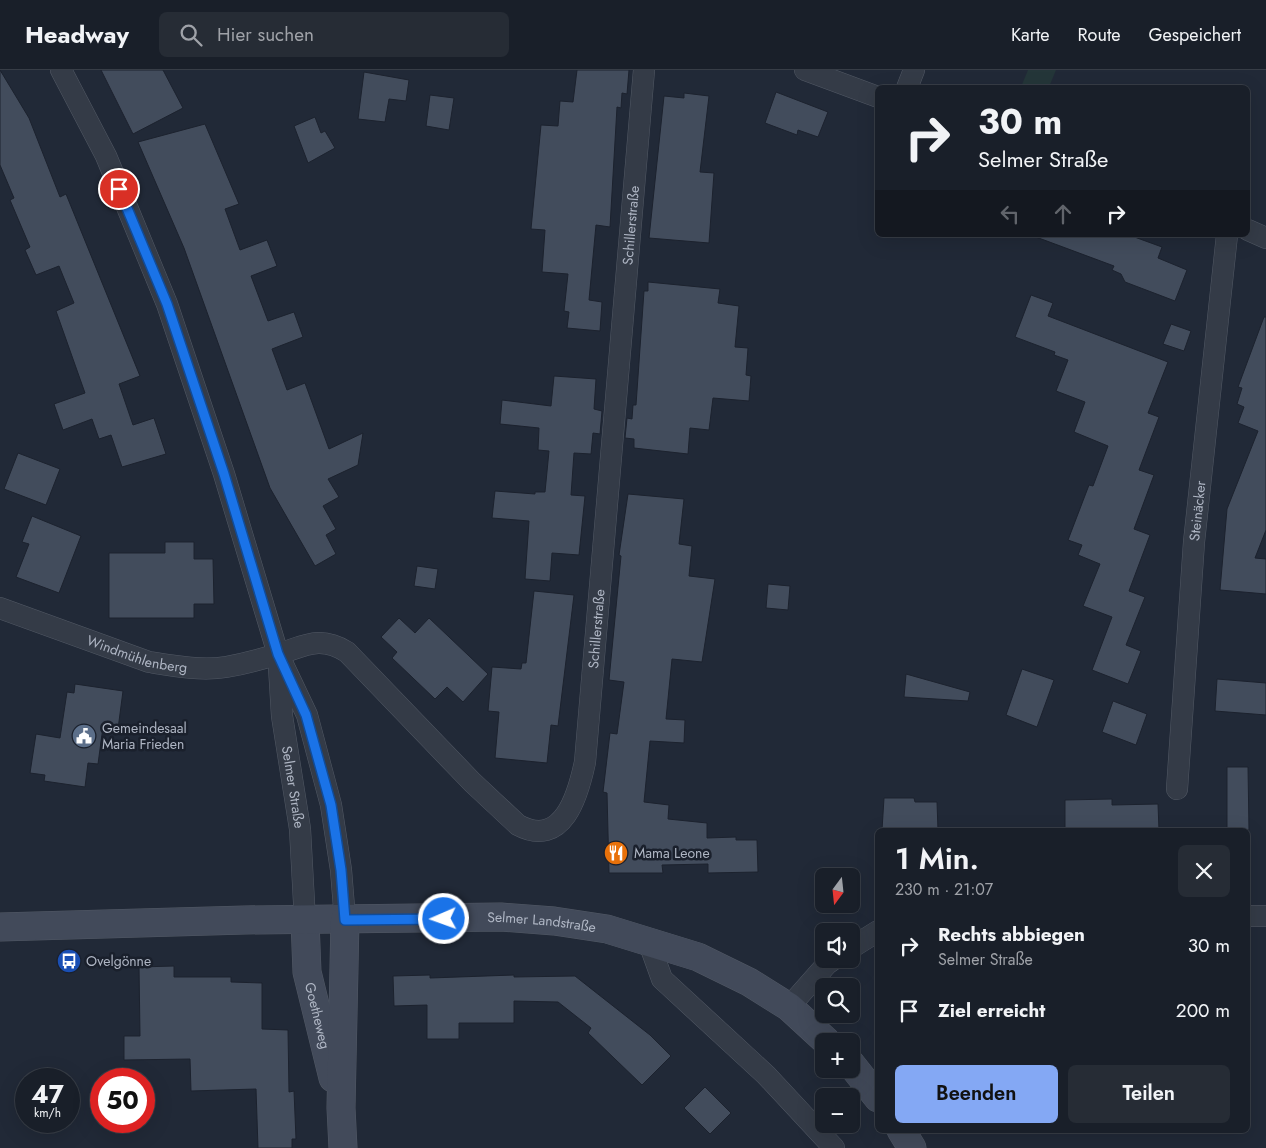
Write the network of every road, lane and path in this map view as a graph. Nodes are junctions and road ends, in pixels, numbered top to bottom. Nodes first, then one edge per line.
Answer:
1 (61, 70) edge
2 (644, 70) edge
3 (805, 70) edge
4 (914, 70) edge
5 (908, 85) edge
6 (875, 96) edge
7 (1250, 231) edge
8 (1227, 237) edge
9 (1266, 238) edge
10 (0, 608) edge
11 (278, 654) junction
12 (1177, 789) dead end
13 (1250, 916) edge
14 (1266, 916) edge
15 (345, 920) junction
16 (304, 921) junction
17 (0, 926) edge
18 (875, 933) edge
19 (648, 940) junction
20 (860, 942) edge
21 (823, 968) edge
22 (789, 1007) junction
23 (817, 1033) edge
24 (860, 1075) edge
25 (875, 1094) edge
26 (341, 1108) junction
27 (903, 1133) edge
28 (343, 1148) edge
29 (834, 1148) edge
30 (912, 1148) edge

1 - 11 street, Selmer Straße
2 - 11 street, Schillerstraße
3 - 6 street
4 - 5 street
7 - 9 street
8 - 12 street, Steinäcker
10 - 11 street, Windmühlenberg
11 - 15 street, Selmer Straße
11 - 16 street, Selmer Straße
13 - 14 street
15 - 16 main road
15 - 19 main road, Selmer Landstraße
15 - 26 main road, Goetheweg
16 - 17 main road
16 - 26 main road, Goetheweg
18 - 20 street
19 - 22 main road, Selmer Landstraße
19 - 29 street
21 - 22 street
22 - 23 main road, Selmer Landstraße
24 - 25 main road
26 - 28 main road, Goetheweg
27 - 30 main road

